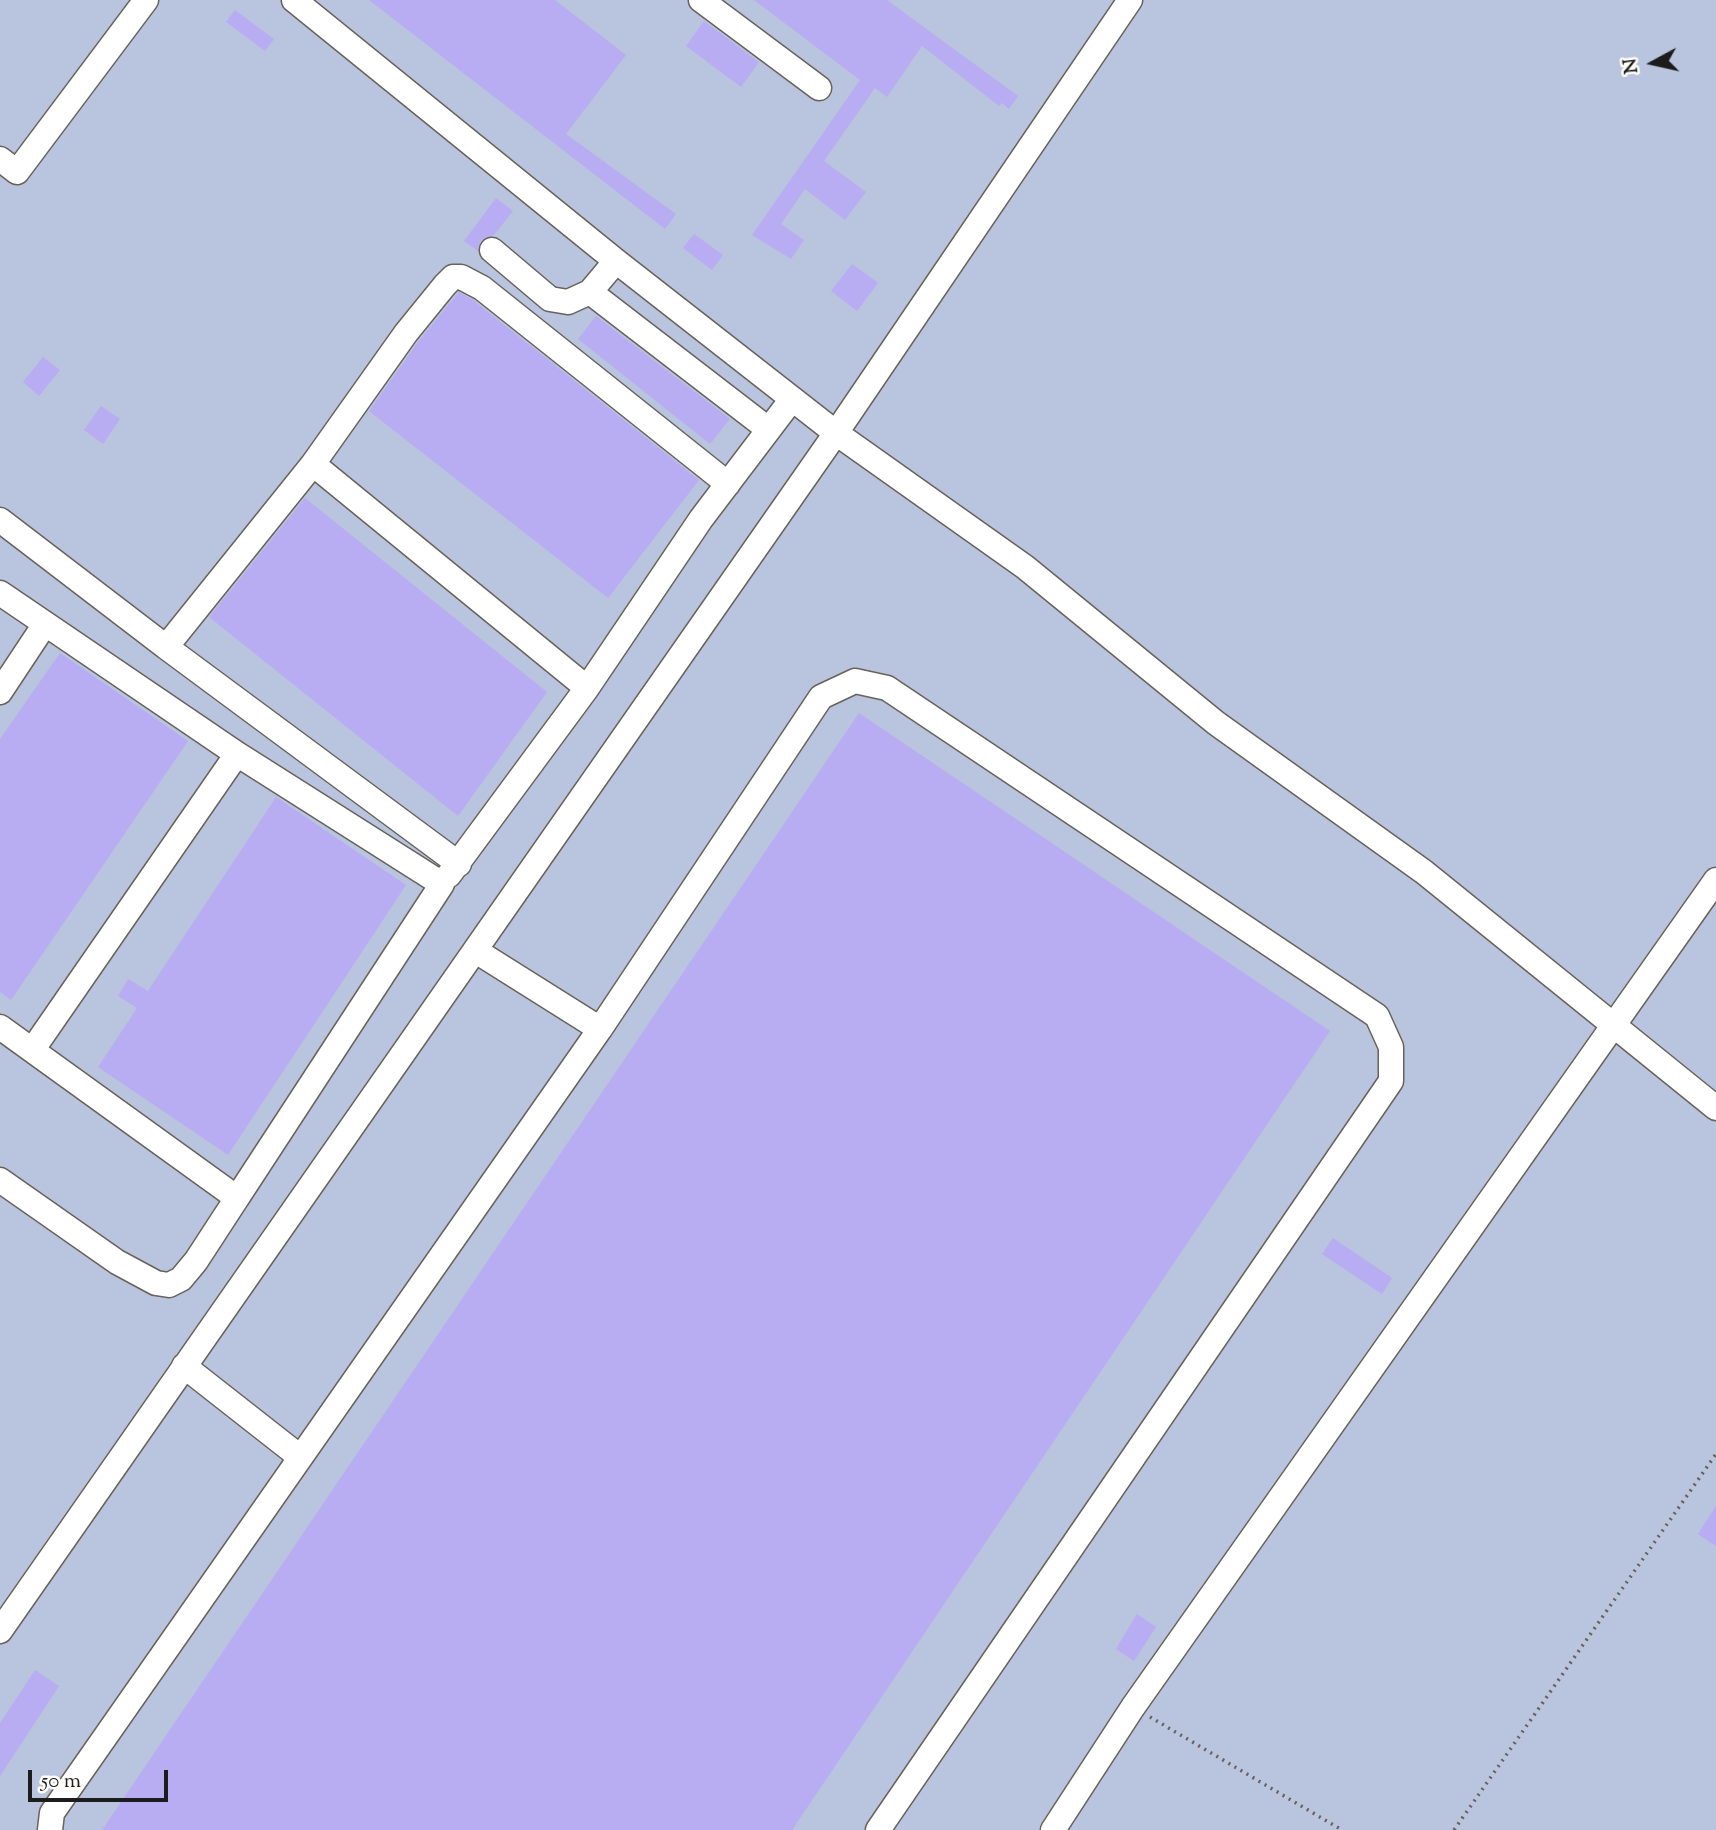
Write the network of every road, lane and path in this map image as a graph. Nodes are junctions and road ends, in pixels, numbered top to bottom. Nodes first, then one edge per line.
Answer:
1 (146, 0) edge
2 (294, 0) edge
3 (701, 0) edge
4 (1130, 0) edge
5 (820, 88) dead end
6 (0, 159) edge
7 (492, 250) dead end
8 (616, 261) junction
9 (590, 292) junction
10 (792, 399) junction
11 (768, 429) junction
12 (835, 433) junction
13 (313, 464) junction
14 (728, 484) junction
15 (0, 520) edge
16 (0, 593) edge
17 (45, 624) junction
18 (166, 647) junction
19 (587, 688) junction
20 (0, 692) edge
21 (237, 754) junction
22 (459, 864) junction
23 (1716, 880) edge
24 (442, 884) junction
25 (476, 951) junction
26 (1617, 1025) junction
27 (0, 1027) edge
28 (600, 1029) junction
29 (33, 1049) junction
30 (1716, 1108) edge
31 (0, 1180) edge
32 (237, 1198) junction
33 (184, 1366) junction
34 (1716, 1454) edge
35 (300, 1457) junction
36 (0, 1631) edge
37 (1133, 1707) junction
38 (50, 1830) edge
39 (878, 1830) edge
40 (1053, 1830) edge
41 (1342, 1830) edge
42 (1454, 1830) edge

1 - 6 lane
2 - 8 lane
3 - 5 lane
4 - 12 lane
7 - 9 lane
8 - 9 lane
8 - 10 lane
9 - 11 lane
10 - 11 lane
10 - 12 lane
11 - 14 lane
12 - 25 lane
12 - 26 lane
13 - 14 lane
13 - 18 lane
13 - 19 lane
14 - 19 lane
15 - 18 lane
16 - 17 lane
17 - 20 lane
17 - 21 lane
18 - 22 lane
19 - 22 lane
21 - 24 lane
21 - 29 lane
22 - 24 lane
23 - 26 lane
24 - 32 lane
25 - 28 lane
25 - 33 lane
26 - 30 lane
26 - 37 lane
27 - 29 lane
28 - 35 lane
28 - 39 lane
29 - 32 lane
31 - 32 lane
33 - 35 lane
33 - 36 lane
34 - 42 path
35 - 38 lane
37 - 40 lane
37 - 41 path

